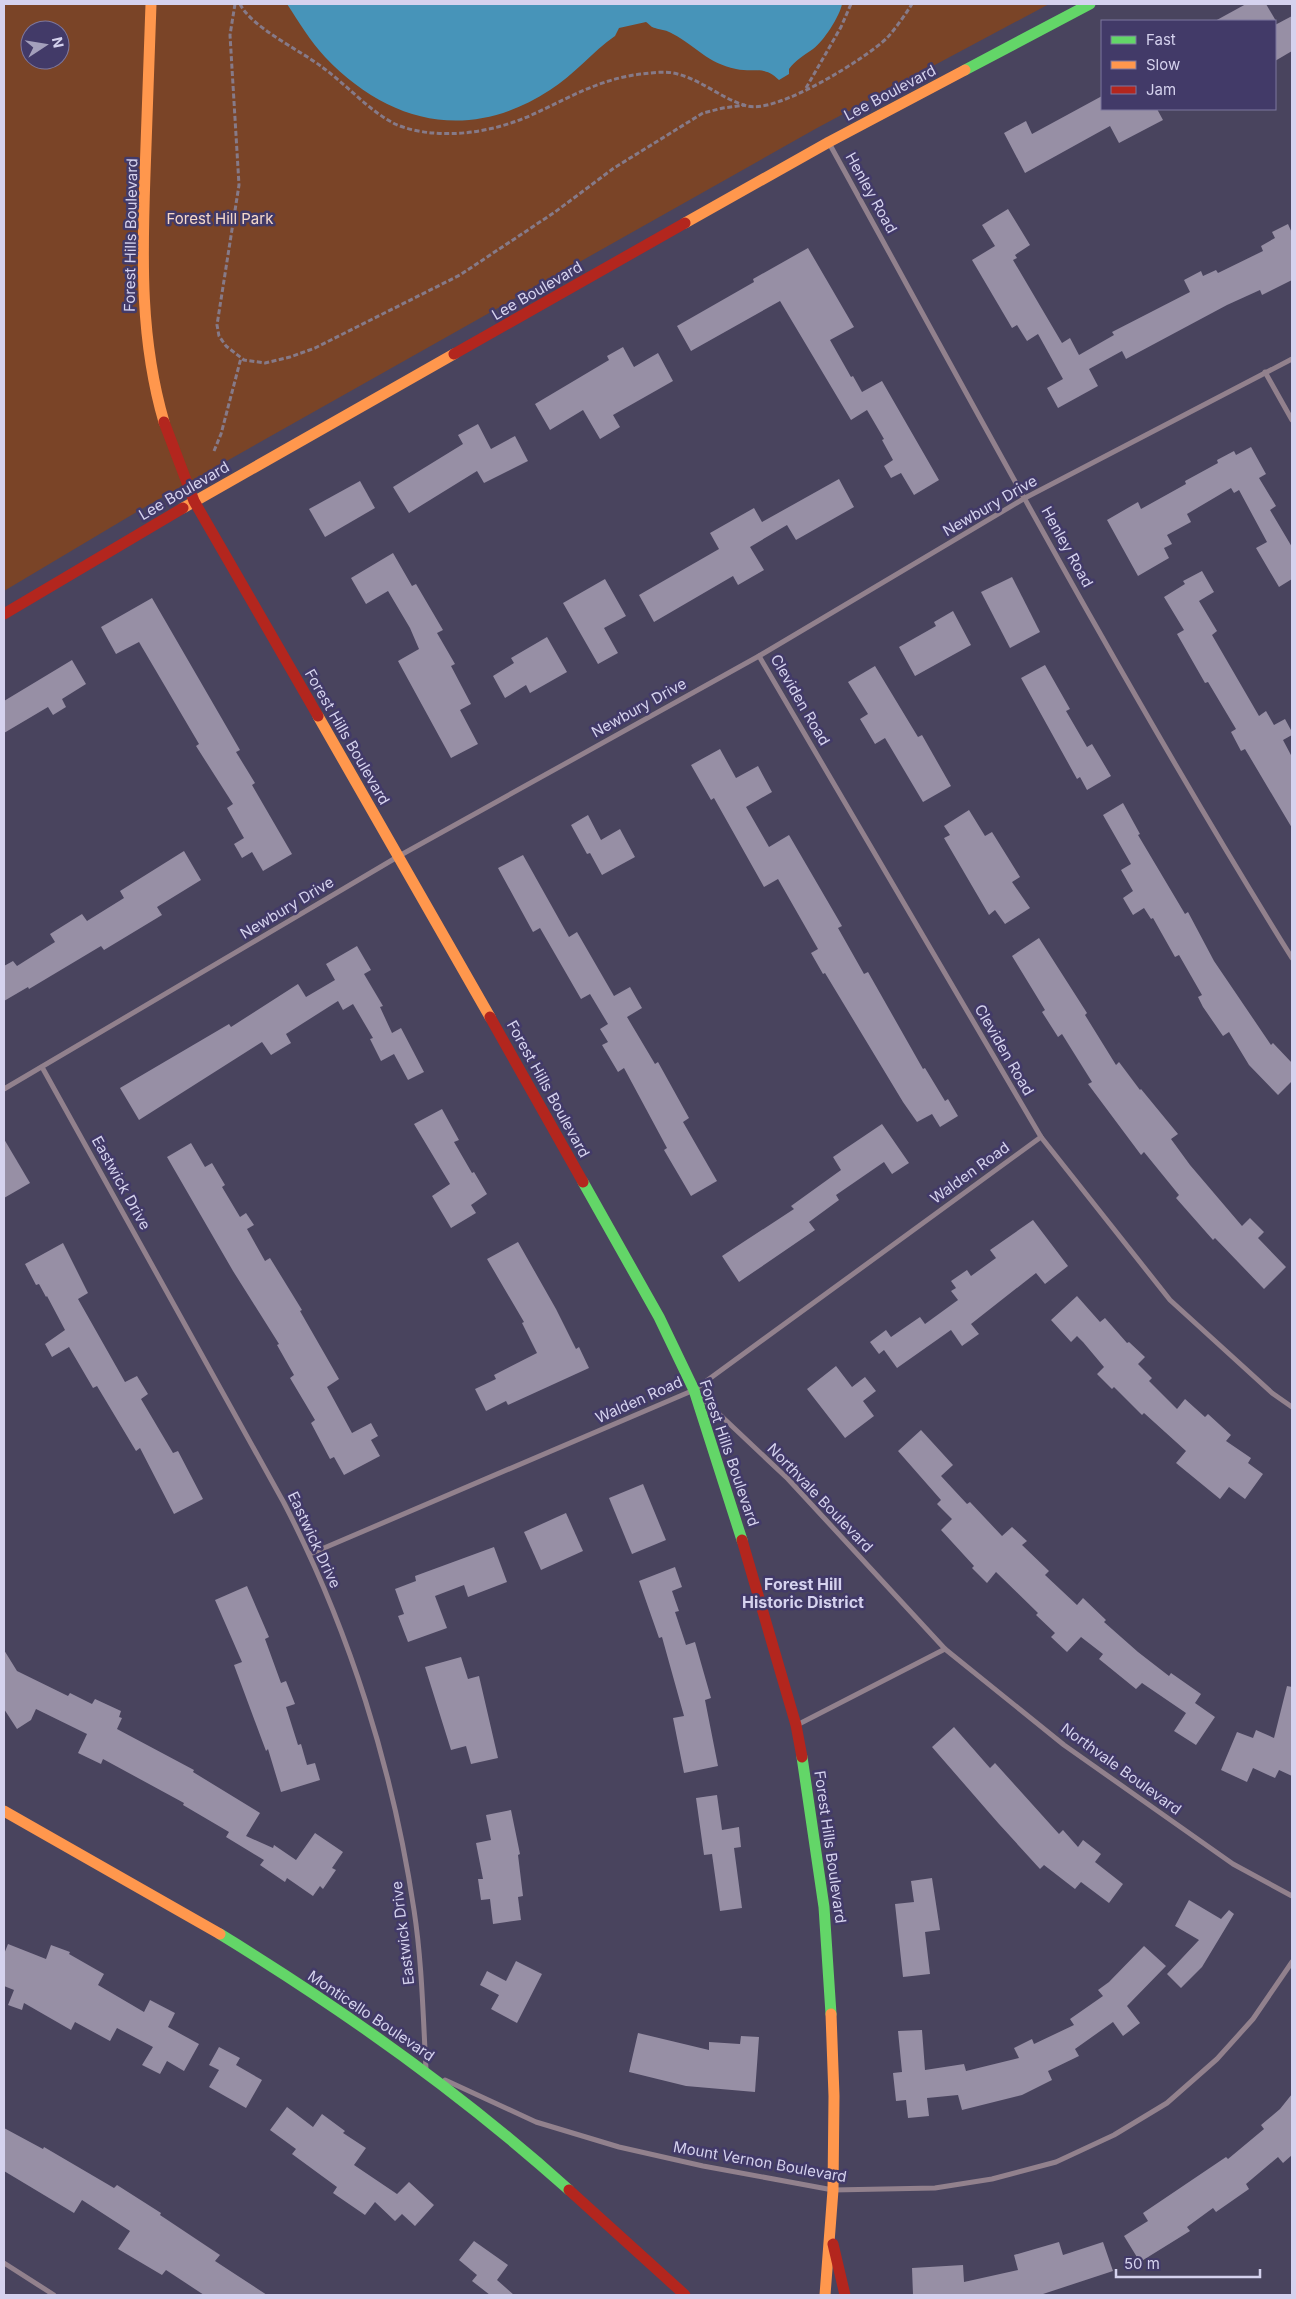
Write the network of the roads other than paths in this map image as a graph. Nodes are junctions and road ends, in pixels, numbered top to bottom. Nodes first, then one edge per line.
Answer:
1 (151, 4) edge
2 (1090, 4) edge
3 (829, 142) junction
4 (1292, 359) edge
5 (1265, 372) junction
6 (1292, 420) edge
7 (1025, 498) junction
8 (194, 501) junction
9 (4, 614) edge
10 (759, 656) junction
11 (399, 856) junction
12 (1292, 958) edge
13 (42, 1067) junction
14 (4, 1089) edge
15 (1041, 1137) junction
16 (694, 1390) junction
17 (1292, 1407) edge
18 (310, 1554) junction
19 (945, 1649) junction
20 (796, 1725) junction
21 (4, 1811) edge
22 (1292, 1896) edge
23 (1292, 1962) edge
24 (426, 2071) junction
25 (833, 2190) junction
26 (830, 2230) junction
27 (4, 2263) edge
28 (54, 2295) edge
29 (685, 2295) edge
30 (825, 2295) edge
31 (845, 2295) edge

1 - 8 street, Forest Hills Boulevard
2 - 3 street, Lee Boulevard
3 - 7 street, Henley Road
3 - 8 street, Lee Boulevard
4 - 5 street, Newbury Drive
5 - 6 street
5 - 7 street, Newbury Drive
7 - 10 street, Newbury Drive
7 - 12 street, Henley Road
8 - 9 street, Lee Boulevard
8 - 11 street, Forest Hills Boulevard
10 - 11 street, Newbury Drive
10 - 15 street, Cleviden Road
11 - 13 street, Newbury Drive
11 - 16 street, Forest Hills Boulevard
13 - 14 street, Newbury Drive
13 - 18 street, Eastwick Drive
15 - 16 street, Walden Road
15 - 17 street, Cleviden Road
16 - 18 street, Walden Road
16 - 19 street, Northvale Boulevard
16 - 20 street, Forest Hills Boulevard
18 - 24 street, Eastwick Drive
19 - 20 street
19 - 22 street, Northvale Boulevard
20 - 25 street, Forest Hills Boulevard
21 - 24 street, Monticello Boulevard
23 - 25 street, Mount Vernon Boulevard
24 - 25 street, Mount Vernon Boulevard
24 - 29 street, Monticello Boulevard
25 - 26 street, Forest Hills Boulevard
26 - 30 street, Forest Hills Boulevard
26 - 31 street, Forest Hills Boulevard
27 - 28 street

